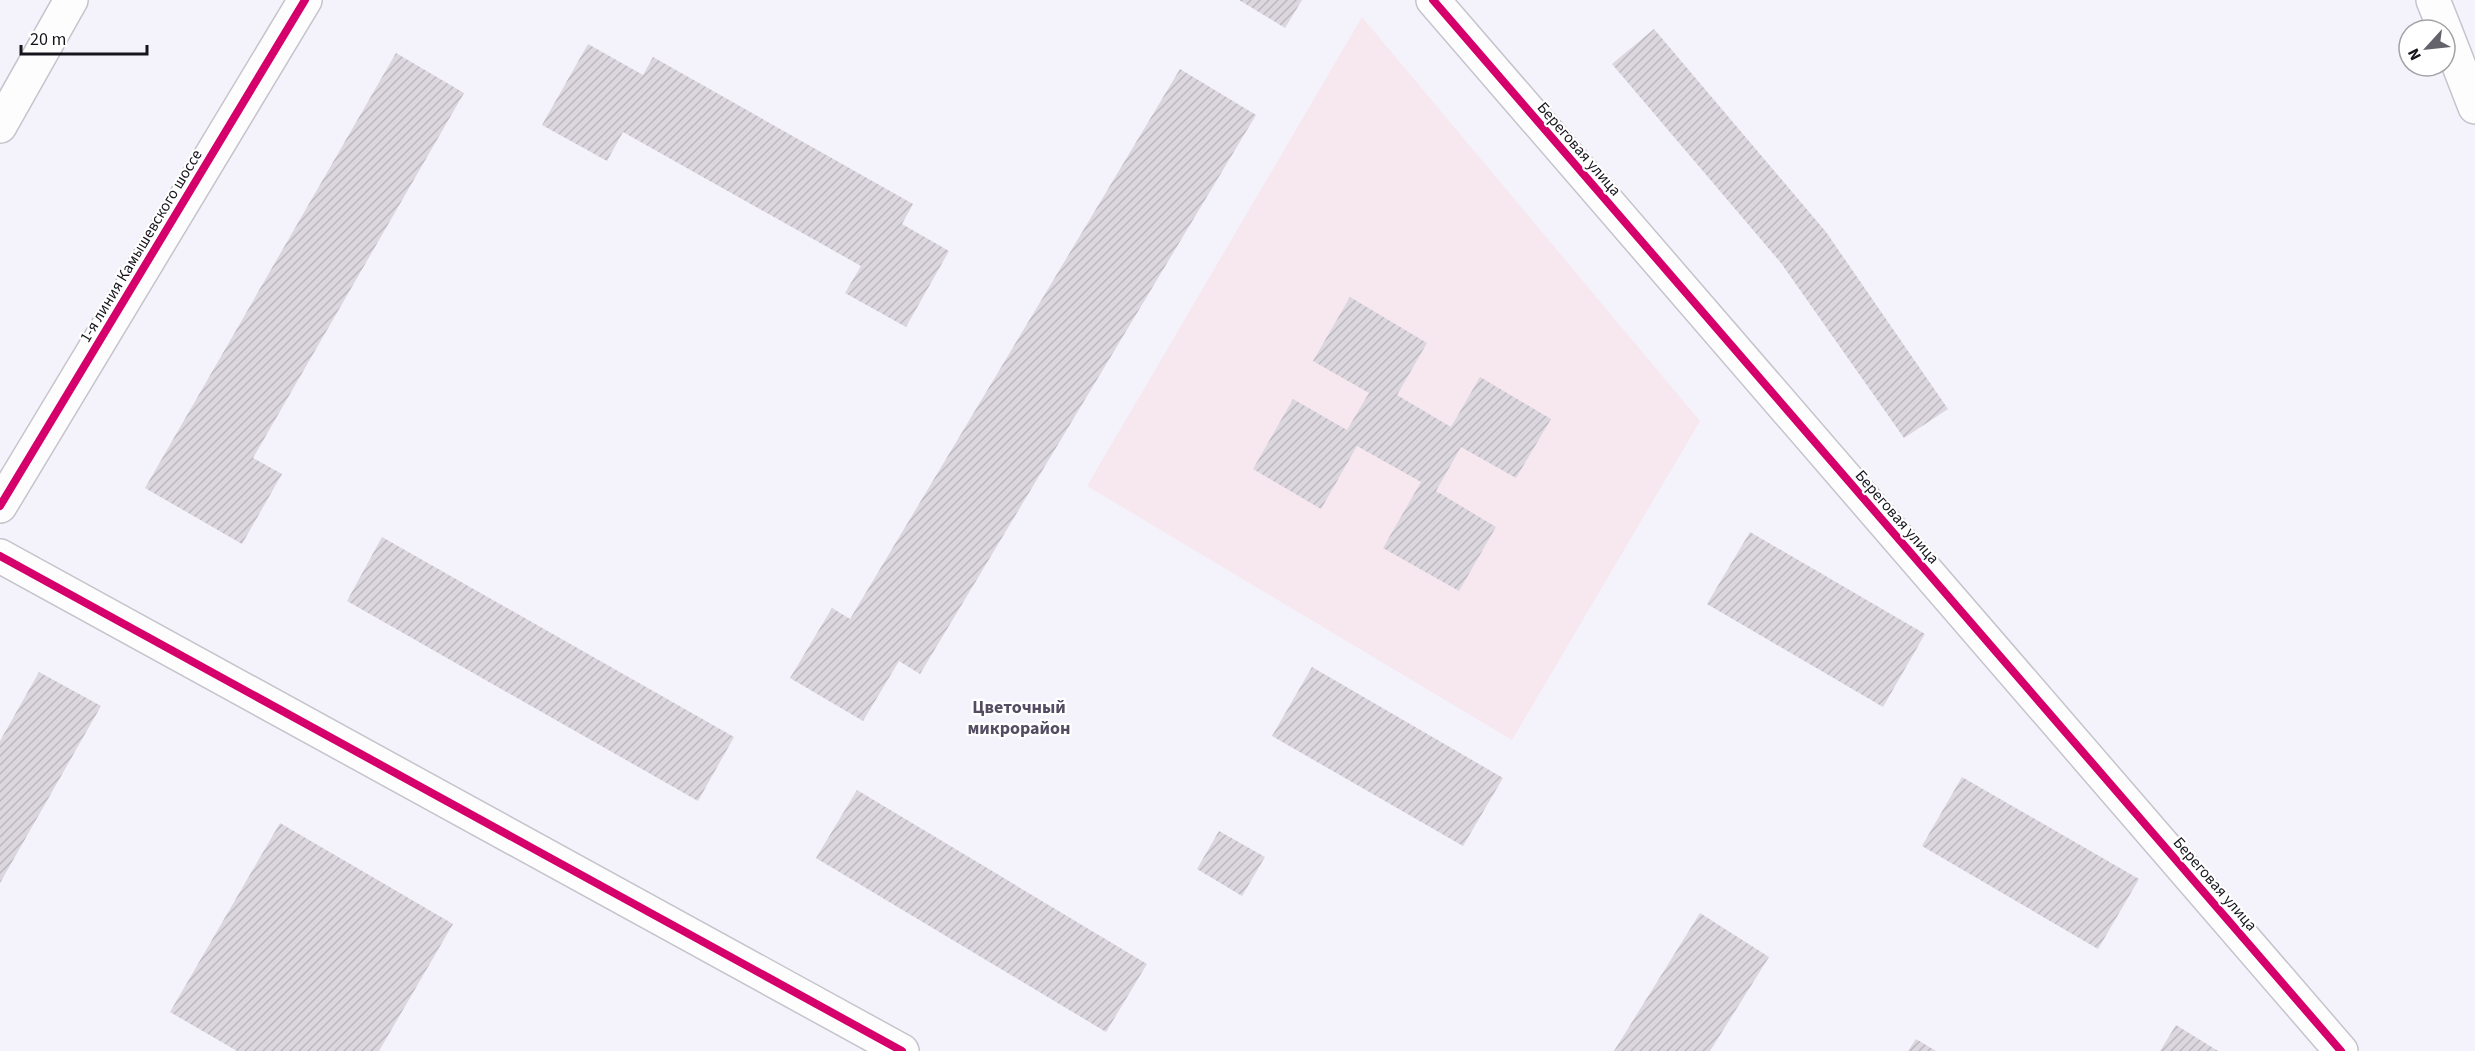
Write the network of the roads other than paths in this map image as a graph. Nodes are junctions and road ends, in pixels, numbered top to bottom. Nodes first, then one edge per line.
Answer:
1 (71, 0) edge
2 (305, 0) edge
3 (1432, 0) edge
4 (2433, 0) edge
5 (2440, 18) edge
6 (2457, 61) edge
7 (2475, 107) edge
8 (0, 126) edge
9 (0, 506) edge
10 (0, 556) edge
11 (902, 1051) edge
12 (2341, 1051) edge

1 - 8 street
2 - 9 street, 1-я линия Камышевского шоссе
3 - 12 street, Береговая улица
4 - 5 street
6 - 7 street
10 - 11 street

